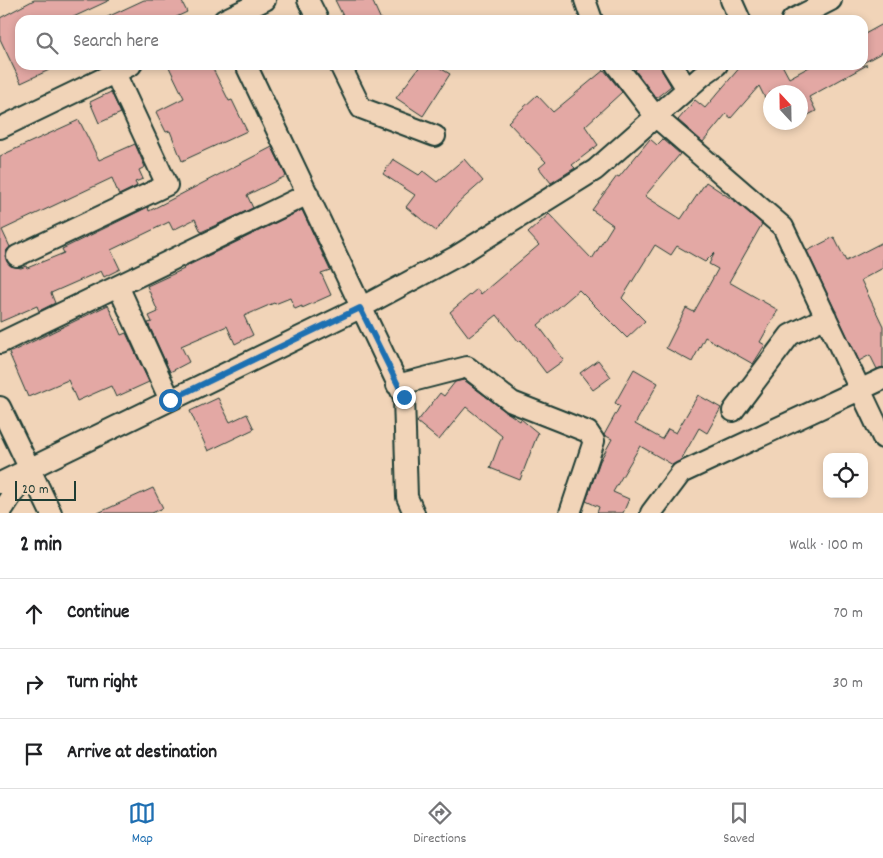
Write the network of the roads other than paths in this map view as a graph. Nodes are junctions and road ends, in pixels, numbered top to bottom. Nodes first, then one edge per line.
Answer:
1 (265, 0) edge
2 (308, 0) edge
3 (585, 0) edge
4 (730, 0) edge
5 (831, 0) edge
6 (234, 15) edge
7 (316, 15) edge
8 (590, 15) edge
9 (738, 15) edge
10 (802, 15) edge
11 (121, 70) edge
12 (123, 70) edge
13 (248, 70) edge
14 (342, 70) edge
15 (620, 70) edge
16 (675, 70) edge
17 (711, 70) edge
18 (687, 89) junction
19 (656, 117) junction
20 (0, 128) edge
21 (435, 136) dead end
22 (308, 194) junction
23 (17, 256) dead end
24 (118, 286) junction
25 (360, 308) junction
26 (826, 317) junction
27 (0, 343) edge
28 (883, 379) edge
29 (397, 385) junction
30 (860, 390) junction
31 (170, 400) junction
32 (0, 407) edge
33 (733, 411) dead end
34 (883, 438) edge
35 (29, 469) junction
36 (0, 483) edge
37 (0, 512) edge
38 (51, 513) edge
39 (414, 513) edge
40 (570, 513) edge
41 (651, 513) edge

1 - 6 street
2 - 7 street
3 - 8 street
4 - 9 street
5 - 10 street
11 - 20 street
12 - 23 street
13 - 22 street
14 - 21 street
15 - 19 street
16 - 18 street
17 - 18 street
18 - 19 street
19 - 25 street
19 - 26 street
22 - 24 street
22 - 25 street
24 - 27 street
24 - 31 street
25 - 29 street
25 - 31 street
26 - 30 street
26 - 33 street
28 - 30 street
29 - 39 street
29 - 40 street
30 - 34 street
30 - 41 street
31 - 35 street
32 - 35 street
35 - 36 street
35 - 37 street
35 - 38 street

